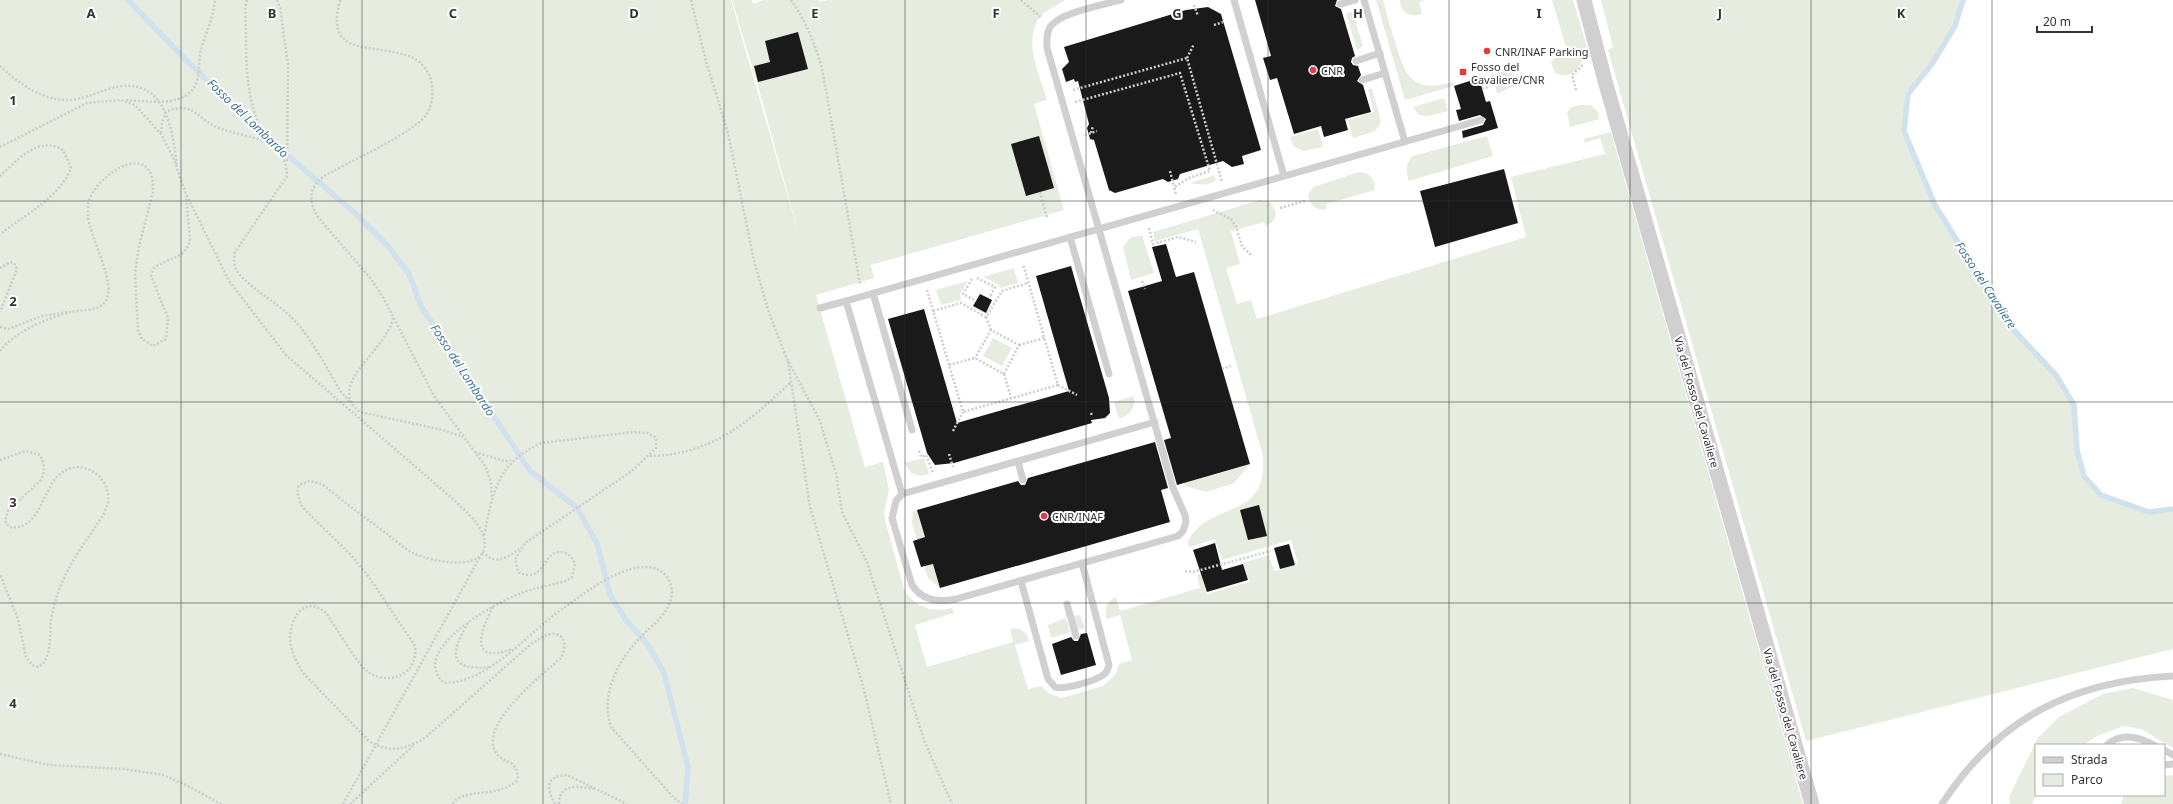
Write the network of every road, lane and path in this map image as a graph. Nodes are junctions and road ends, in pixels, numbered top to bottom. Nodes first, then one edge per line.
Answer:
1 (215, 0) edge
2 (247, 0) edge
3 (277, 0) edge
4 (340, 0) edge
5 (691, 0) edge
6 (791, 0) edge
7 (1021, 0) edge
8 (1121, 0) edge
9 (1234, 0) edge
10 (1355, 0) edge
11 (1364, 0) edge
12 (1584, 0) edge
13 (1340, 4) dead end
14 (1194, 5) dead end
15 (1198, 16) dead end
16 (1042, 19) dead end
17 (1223, 22) dead end
18 (1214, 25) dead end
19 (1194, 44) dead end
20 (1380, 53) junction
21 (1187, 58) junction
22 (1356, 61) dead end
23 (0, 66) edge
24 (1385, 73) junction
25 (1572, 75) dead end
26 (1362, 80) dead end
27 (1489, 87) dead end
28 (1482, 89) dead end
29 (1576, 90) dead end
30 (1070, 91) dead end
31 (121, 100) junction
32 (160, 101) junction
33 (1073, 103) dead end
34 (166, 112) junction
35 (1482, 120) dead end
36 (1093, 126) dead end
37 (1097, 131) dead end
38 (1091, 133) junction
39 (161, 134) junction
40 (1082, 135) dead end
41 (267, 142) junction
42 (1405, 142) junction
43 (0, 147) edge
44 (287, 164) junction
45 (178, 171) junction
46 (1170, 171) dead end
47 (0, 176) edge
48 (1284, 176) junction
49 (1222, 182) dead end
50 (1174, 186) junction
51 (1040, 192) dead end
52 (186, 194) junction
53 (1177, 199) dead end
54 (1305, 202) dead end
55 (1280, 208) dead end
56 (1213, 209) dead end
57 (1047, 218) dead end
58 (1149, 228) dead end
59 (1099, 229) junction
60 (0, 234) edge
61 (1070, 237) junction
62 (1196, 242) dead end
63 (1252, 256) dead end
64 (1022, 262) dead end
65 (0, 268) edge
66 (981, 279) dead end
67 (1142, 281) dead end
68 (970, 282) dead end
69 (1028, 284) junction
70 (1144, 289) dead end
71 (927, 290) dead end
72 (873, 293) junction
73 (863, 296) junction
74 (989, 298) dead end
75 (846, 301) junction
76 (976, 302) dead end
77 (820, 308) dead end
78 (72, 311) junction
79 (933, 311) junction
80 (0, 312) edge
81 (986, 317) junction
82 (393, 318) junction
83 (0, 327) edge
84 (991, 330) junction
85 (1044, 338) junction
86 (1019, 345) junction
87 (0, 351) edge
88 (975, 358) junction
89 (787, 359) junction
90 (949, 366) junction
91 (1231, 366) dead end
92 (1222, 368) dead end
93 (1004, 374) junction
94 (1109, 374) dead end
95 (791, 382) junction
96 (1058, 385) junction
97 (1077, 395) dead end
98 (1011, 398) junction
99 (351, 403) junction
100 (963, 412) junction
101 (1155, 422) junction
102 (912, 430) dead end
103 (953, 431) dead end
104 (464, 437) junction
105 (475, 452) junction
106 (920, 452) dead end
107 (949, 454) dead end
108 (650, 456) junction
109 (0, 460) edge
110 (512, 461) junction
111 (1018, 462) junction
112 (954, 469) dead end
113 (934, 475) dead end
114 (1024, 480) dead end
115 (902, 494) junction
116 (492, 499) junction
117 (484, 536) junction
118 (520, 548) junction
119 (1271, 550) dead end
120 (483, 552) junction
121 (1082, 563) junction
122 (1185, 571) dead end
123 (0, 574) edge
124 (1021, 581) junction
125 (1067, 604) dead end
126 (493, 606) junction
127 (469, 622) junction
128 (1076, 636) dead end
129 (514, 648) junction
130 (489, 667) junction
131 (2173, 676) edge
132 (414, 744) junction
133 (2108, 744) edge
134 (2151, 744) edge
135 (374, 745) junction
136 (0, 754) edge
137 (598, 790) junction
138 (221, 804) edge
139 (343, 804) edge
140 (350, 804) edge
141 (453, 804) edge
142 (555, 804) edge
143 (560, 804) edge
144 (627, 804) edge
145 (682, 804) edge
146 (891, 804) edge
147 (952, 804) edge
148 (1812, 804) edge
149 (1942, 804) edge

1 - 32 path
2 - 41 path
3 - 44 path
4 - 82 path
5 - 89 path
6 - 73 path
7 - 16 path
8 - 59 lane
9 - 48 lane
10 - 13 lane
11 - 20 lane
12 - 148 street, Via del Fosso del Cavaliere
14 - 15 path
17 - 18 path
19 - 21 path
20 - 22 lane
20 - 24 lane
21 - 30 path
21 - 49 path
23 - 32 path
24 - 26 lane
24 - 42 lane
25 - 29 path
27 - 28 path
31 - 32 path
31 - 39 path
31 - 43 path
32 - 34 path
33 - 50 path
34 - 39 path
34 - 41 path
34 - 45 path
35 - 42 lane
36 - 38 path
37 - 38 path
38 - 40 path
39 - 45 path
41 - 44 path
42 - 48 lane
44 - 99 path
45 - 52 path
46 - 50 path
47 - 60 path
48 - 59 lane
50 - 53 path
51 - 57 path
52 - 78 path
52 - 117 path
54 - 55 path
56 - 63 path
58 - 62 path
59 - 61 lane
59 - 101 lane
61 - 72 lane
61 - 94 lane
64 - 69 path
65 - 80 path
66 - 74 path
67 - 70 path
68 - 76 path
69 - 81 path
69 - 85 path
71 - 79 path
72 - 73 lane
72 - 102 lane
73 - 75 lane
75 - 77 lane
75 - 115 lane
78 - 83 path
78 - 87 path
79 - 81 path
79 - 90 path
81 - 84 path
82 - 99 path
82 - 104 path
84 - 86 path
84 - 88 path
85 - 86 path
85 - 96 path
86 - 93 path
88 - 90 path
88 - 93 path
89 - 95 path
89 - 147 path
90 - 100 path
91 - 92 path
93 - 98 path
95 - 108 path
95 - 146 path
96 - 97 path
96 - 98 path
98 - 100 path
99 - 104 path
100 - 103 path
101 - 111 lane
101 - 121 lane
104 - 105 path
105 - 110 path
105 - 116 path
106 - 113 path
107 - 112 path
108 - 110 path
108 - 118 path
109 - 123 path
110 - 116 path
111 - 114 lane
111 - 115 lane
115 - 124 lane
116 - 117 path
117 - 120 path
118 - 120 path
118 - 126 path
119 - 122 path
120 - 135 path
120 - 135 path
121 - 124 lane
121 - 124 lane
125 - 128 lane
126 - 127 path
126 - 129 path
127 - 130 path
127 - 130 path
129 - 130 path
129 - 145 path
131 - 149 lane
132 - 135 path
132 - 140 path
132 - 141 path
133 - 134 lane
135 - 139 path
136 - 138 path
137 - 142 path
137 - 143 path
137 - 144 path

